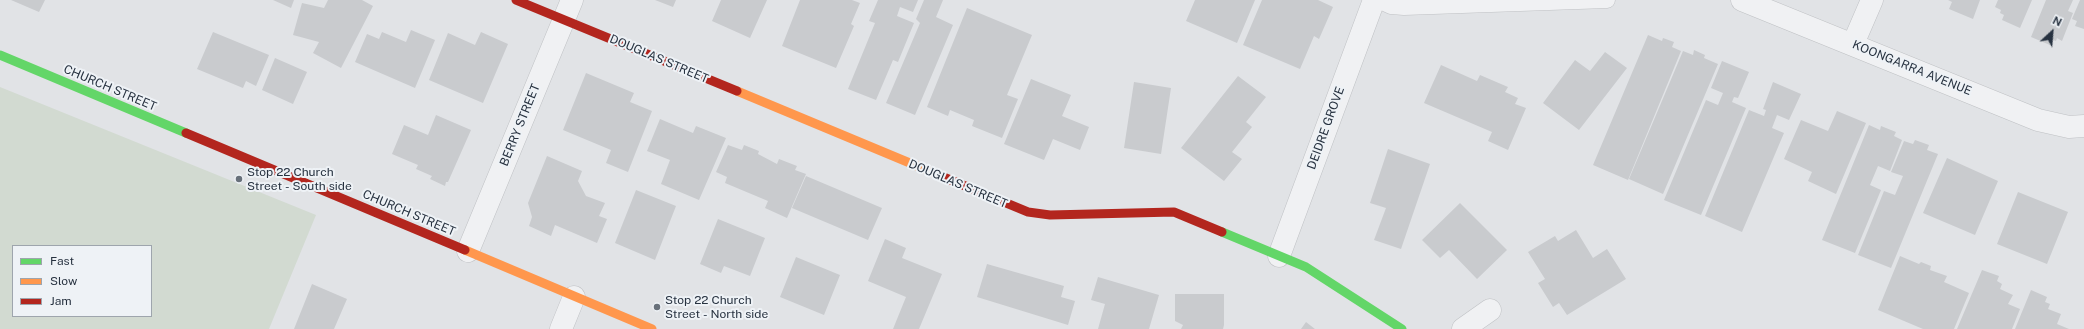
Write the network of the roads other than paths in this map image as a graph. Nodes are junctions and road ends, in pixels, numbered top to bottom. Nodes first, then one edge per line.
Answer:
1 (516, 0) edge
2 (572, 0) edge
3 (1374, 0) edge
4 (1378, 0) edge
5 (1607, 0) edge
6 (1742, 0) edge
7 (1872, 0) edge
8 (564, 20) junction
9 (1853, 44) junction
10 (0, 55) edge
11 (2084, 126) edge
12 (468, 251) junction
13 (1279, 256) junction
14 (574, 297) junction
15 (1490, 310) dead end
16 (561, 329) edge
17 (652, 329) edge
18 (1402, 329) edge
19 (1463, 329) edge

1 - 8 street, DOUGLAS STREET
2 - 8 street, BERRY STREET
3 - 13 street, DEIDRE GROVE
4 - 5 lane
6 - 9 street, KOONGARRA AVENUE
7 - 9 street
8 - 12 street, BERRY STREET
8 - 13 street, DOUGLAS STREET
9 - 11 street, KOONGARRA AVENUE
10 - 12 street, CHURCH STREET
12 - 14 street, CHURCH STREET
13 - 18 street, DOUGLAS STREET
14 - 16 street
14 - 17 street, CHURCH STREET
15 - 19 street

